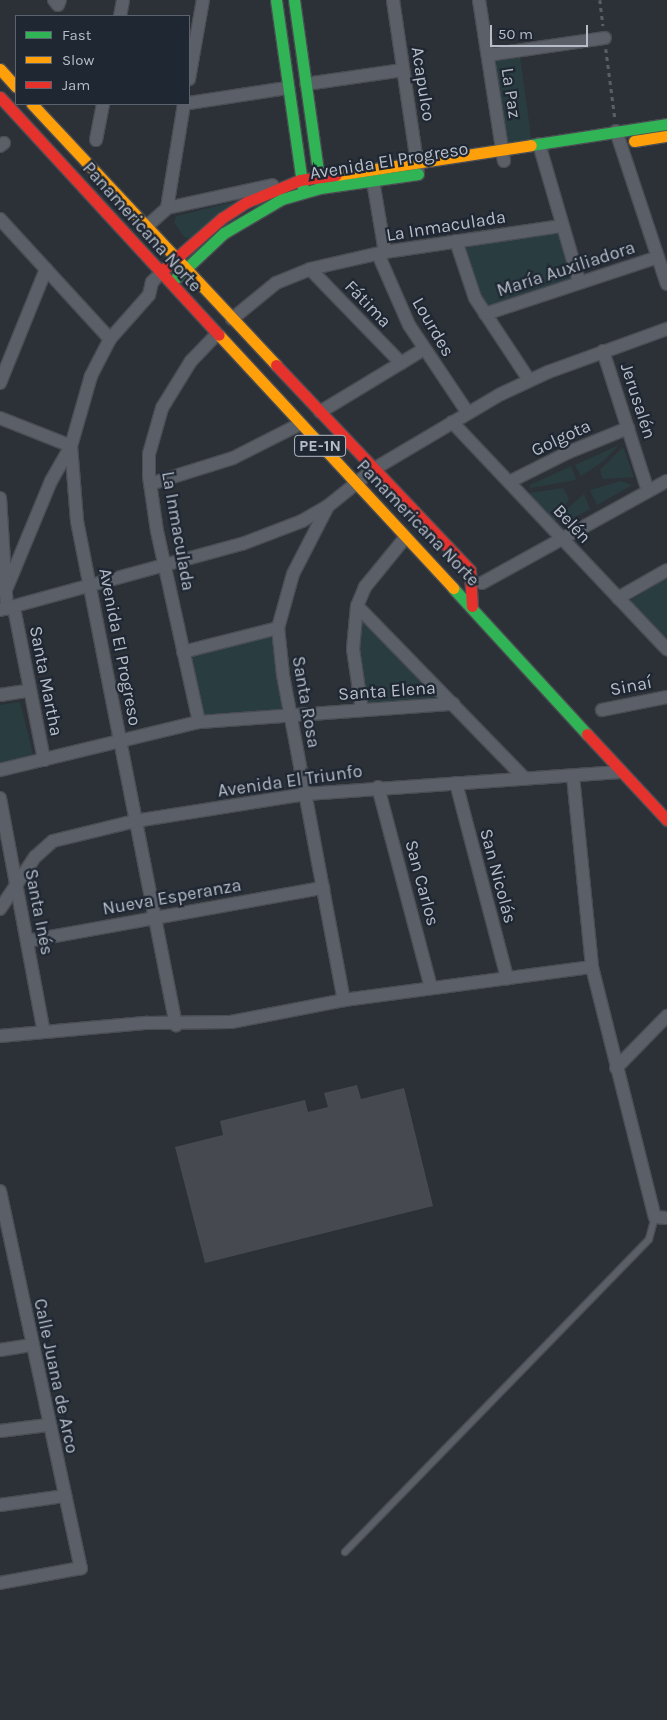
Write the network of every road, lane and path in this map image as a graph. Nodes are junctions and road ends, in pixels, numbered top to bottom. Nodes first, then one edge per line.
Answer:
1 (54, 0) edge
2 (60, 0) edge
3 (123, 0) edge
4 (203, 0) edge
5 (276, 0) edge
6 (294, 0) edge
7 (393, 0) edge
8 (479, 0) edge
9 (600, 0) edge
10 (120, 15) edge
11 (605, 38) junction
12 (488, 56) junction
13 (0, 69) edge
14 (403, 70) junction
15 (190, 73) edge
16 (306, 84) junction
17 (15, 86) edge
18 (287, 88) junction
19 (0, 97) edge
20 (190, 103) edge
21 (33, 105) edge
22 (102, 105) edge
23 (186, 105) edge
24 (667, 124) edge
25 (667, 136) edge
26 (618, 137) junction
27 (96, 140) dead end
28 (540, 149) junction
29 (503, 155) junction
30 (418, 168) junction
31 (318, 175) junction
32 (373, 181) junction
33 (302, 186) junction
34 (320, 188) junction
35 (167, 208) junction
36 (0, 219) edge
37 (562, 226) junction
38 (145, 228) junction
39 (456, 241) junction
40 (381, 253) junction
41 (658, 257) junction
42 (175, 259) junction
43 (46, 269) junction
44 (185, 269) junction
45 (310, 269) junction
46 (160, 273) junction
47 (579, 281) junction
48 (170, 284) junction
49 (667, 284) edge
50 (149, 295) junction
51 (485, 314) junction
52 (232, 319) junction
53 (667, 330) edge
54 (217, 334) junction
55 (110, 339) junction
56 (424, 349) junction
57 (603, 351) junction
58 (401, 363) junction
59 (529, 380) junction
60 (0, 383) edge
61 (320, 412) junction
62 (468, 414) junction
63 (0, 418) edge
64 (452, 422) junction
65 (300, 424) junction
66 (628, 428) junction
67 (71, 446) junction
68 (374, 469) junction
69 (667, 481) edge
70 (509, 482) junction
71 (354, 483) junction
72 (150, 484) junction
73 (648, 491) junction
74 (0, 498) edge
75 (328, 506) junction
76 (405, 538) junction
77 (561, 540) junction
78 (165, 566) junction
79 (667, 570) edge
80 (482, 583) dead end
81 (8, 587) junction
82 (90, 587) junction
83 (618, 598) junction
84 (357, 606) junction
85 (472, 606) junction
86 (7, 609) edge
87 (278, 628) junction
88 (667, 649) edge
89 (183, 652) junction
90 (30, 690) junction
91 (0, 695) edge
92 (667, 697) edge
93 (453, 704) junction
94 (362, 710) junction
95 (602, 710) dead end
96 (291, 716) junction
97 (199, 722) junction
98 (121, 743) junction
99 (44, 760) junction
100 (0, 770) edge
101 (621, 772) junction
102 (573, 776) junction
103 (525, 779) junction
104 (456, 783) junction
105 (378, 787) junction
106 (305, 794) junction
107 (0, 798) edge
108 (667, 820) edge
109 (136, 821) junction
110 (16, 882) junction
111 (323, 888) junction
112 (0, 909) edge
113 (154, 918) junction
114 (27, 941) junction
115 (592, 967) junction
116 (507, 978) junction
117 (431, 988) junction
118 (344, 1000) junction
119 (667, 1016) edge
120 (176, 1025) junction
121 (44, 1032) junction
122 (0, 1036) edge
123 (616, 1068) junction
124 (0, 1191) edge
125 (661, 1218) edge
126 (31, 1345) junction
127 (0, 1350) edge
128 (48, 1425) junction
129 (0, 1431) edge
130 (65, 1496) junction
131 (0, 1505) edge
132 (345, 1552) dead end
133 (0, 1583) edge

1 - 2 street
3 - 10 street
4 - 15 street
5 - 18 main road
6 - 16 main road
7 - 14 street, Acapulco
8 - 12 street, La Paz
9 - 11 path
11 - 12 street
11 - 26 path
12 - 29 street, La Paz
13 - 17 main road
14 - 16 street
14 - 30 street, Acapulco
16 - 31 main road
18 - 20 street
18 - 33 main road
19 - 46 main road, Panamericana Norte / PE-1N
21 - 38 main road, Panamericana Norte / PE-1N
22 - 27 street
23 - 35 street
24 - 26 main road, Avenida El Progreso
25 - 26 main road, Avenida El Progreso
26 - 28 main road, Avenida El Progreso
26 - 41 street
28 - 29 main road, Avenida El Progreso
28 - 37 street
29 - 30 main road, Avenida El Progreso
30 - 31 main road, Avenida El Progreso
30 - 32 main road, Avenida El Progreso
31 - 33 main road, Avenida El Progreso
31 - 34 main road
32 - 34 main road, Avenida El Progreso
32 - 40 street, Lourdes
33 - 34 main road, Avenida El Progreso
33 - 35 street, Avenida El Progreso
33 - 42 main road, Avenida El Progreso
33 - 44 main road, Avenida El Progreso
35 - 38 street
36 - 43 street
37 - 39 street, La Inmaculada
37 - 47 street
38 - 42 main road, Panamericana Norte / PE-1N
39 - 40 street, La Inmaculada
39 - 51 street
40 - 45 street, La Inmaculada
40 - 56 street, Lourdes
41 - 47 street, María Auxiliadora
41 - 49 street
42 - 44 main road, Panamericana Norte / PE-1N
42 - 46 main road, Avenida El Progreso
43 - 55 street
43 - 60 street
44 - 48 main road, Avenida El Progreso
44 - 52 main road, Panamericana Norte / PE-1N
45 - 52 street, La Inmaculada
45 - 58 street, Fátima
46 - 48 main road, Panamericana Norte / PE-1N
46 - 50 street, Avenida El Progreso
47 - 51 street, María Auxiliadora
48 - 50 street, Avenida El Progreso
48 - 54 main road, Panamericana Norte / PE-1N
50 - 55 street, Avenida El Progreso
51 - 59 street
52 - 61 main road, Panamericana Norte / PE-1N
53 - 57 street
54 - 65 main road, Panamericana Norte / PE-1N
54 - 72 street, La Inmaculada
55 - 67 street, Avenida El Progreso
56 - 58 street
56 - 62 street, Lourdes
57 - 59 street
57 - 66 street, Jerusalén
58 - 61 street
59 - 62 street
61 - 68 main road, Panamericana Norte / PE-1N
62 - 64 street
63 - 67 street
64 - 68 street
64 - 70 street, Belén
65 - 71 main road, Panamericana Norte / PE-1N
65 - 72 street
66 - 70 street, Golgota
66 - 73 street, Jerusalén
67 - 81 street
67 - 82 street, Avenida El Progreso
68 - 71 street
68 - 85 main road, Panamericana Norte / PE-1N
69 - 73 street
70 - 77 street, Belén
71 - 75 street
71 - 76 main road, Panamericana Norte / PE-1N
72 - 78 street, La Inmaculada
73 - 77 street
74 - 81 street, Santa Martha
75 - 78 street
75 - 87 street, Santa Rosa
76 - 84 street
76 - 85 main road, Panamericana Norte / PE-1N
77 - 80 street
77 - 83 street, Belén
78 - 82 street
78 - 89 street, La Inmaculada
79 - 83 street
81 - 86 street, Santa Martha
82 - 86 street
82 - 98 street, Avenida El Progreso
83 - 88 street, Belén
84 - 93 street
84 - 94 street
85 - 101 main road, Panamericana Norte / PE-1N
86 - 90 street, Santa Martha
87 - 89 street
87 - 96 street, Santa Rosa
89 - 97 street, La Inmaculada
90 - 91 street
90 - 99 street, Santa Martha
92 - 95 street, Sinaí
93 - 94 street, Santa Elena
93 - 103 street
94 - 96 street, Santa Elena
96 - 97 street, Santa Elena
96 - 106 street, Santa Rosa
97 - 98 street, Santa Elena
98 - 99 street, Santa Elena
98 - 109 street, Avenida El Progreso
99 - 100 street, Santa Elena
101 - 102 street, Avenida El Triunfo
101 - 108 main road, Panamericana Norte / PE-1N
102 - 103 street, Avenida El Triunfo
102 - 115 street
103 - 104 street, Avenida El Triunfo
104 - 105 street, Avenida El Triunfo
104 - 116 street, San Nicolás
105 - 106 street, Avenida El Triunfo
105 - 117 street, San Carlos
106 - 109 street, Avenida El Triunfo
106 - 111 street, Santa Rosa
107 - 110 street, Santa Inés
109 - 110 street, Avenida El Triunfo
109 - 113 street, Avenida El Progreso
110 - 112 street, Avenida El Triunfo
110 - 114 street, Santa Inés
111 - 113 street, Nueva Esperanza
111 - 118 street, Santa Rosa
113 - 114 street, Nueva Esperanza
113 - 120 street, Avenida El Progreso
114 - 121 street, Santa Inés
115 - 116 street
115 - 123 street
116 - 117 street
117 - 118 street
118 - 120 street
119 - 123 street
120 - 121 street
121 - 122 street
123 - 125 street
124 - 126 street, Calle Juana de Arco
125 - 132 lane
126 - 127 street
126 - 128 street, Calle Juana de Arco
128 - 129 street
128 - 130 street, Calle Juana de Arco
130 - 131 street
130 - 133 street, Calle Juana de Arco

